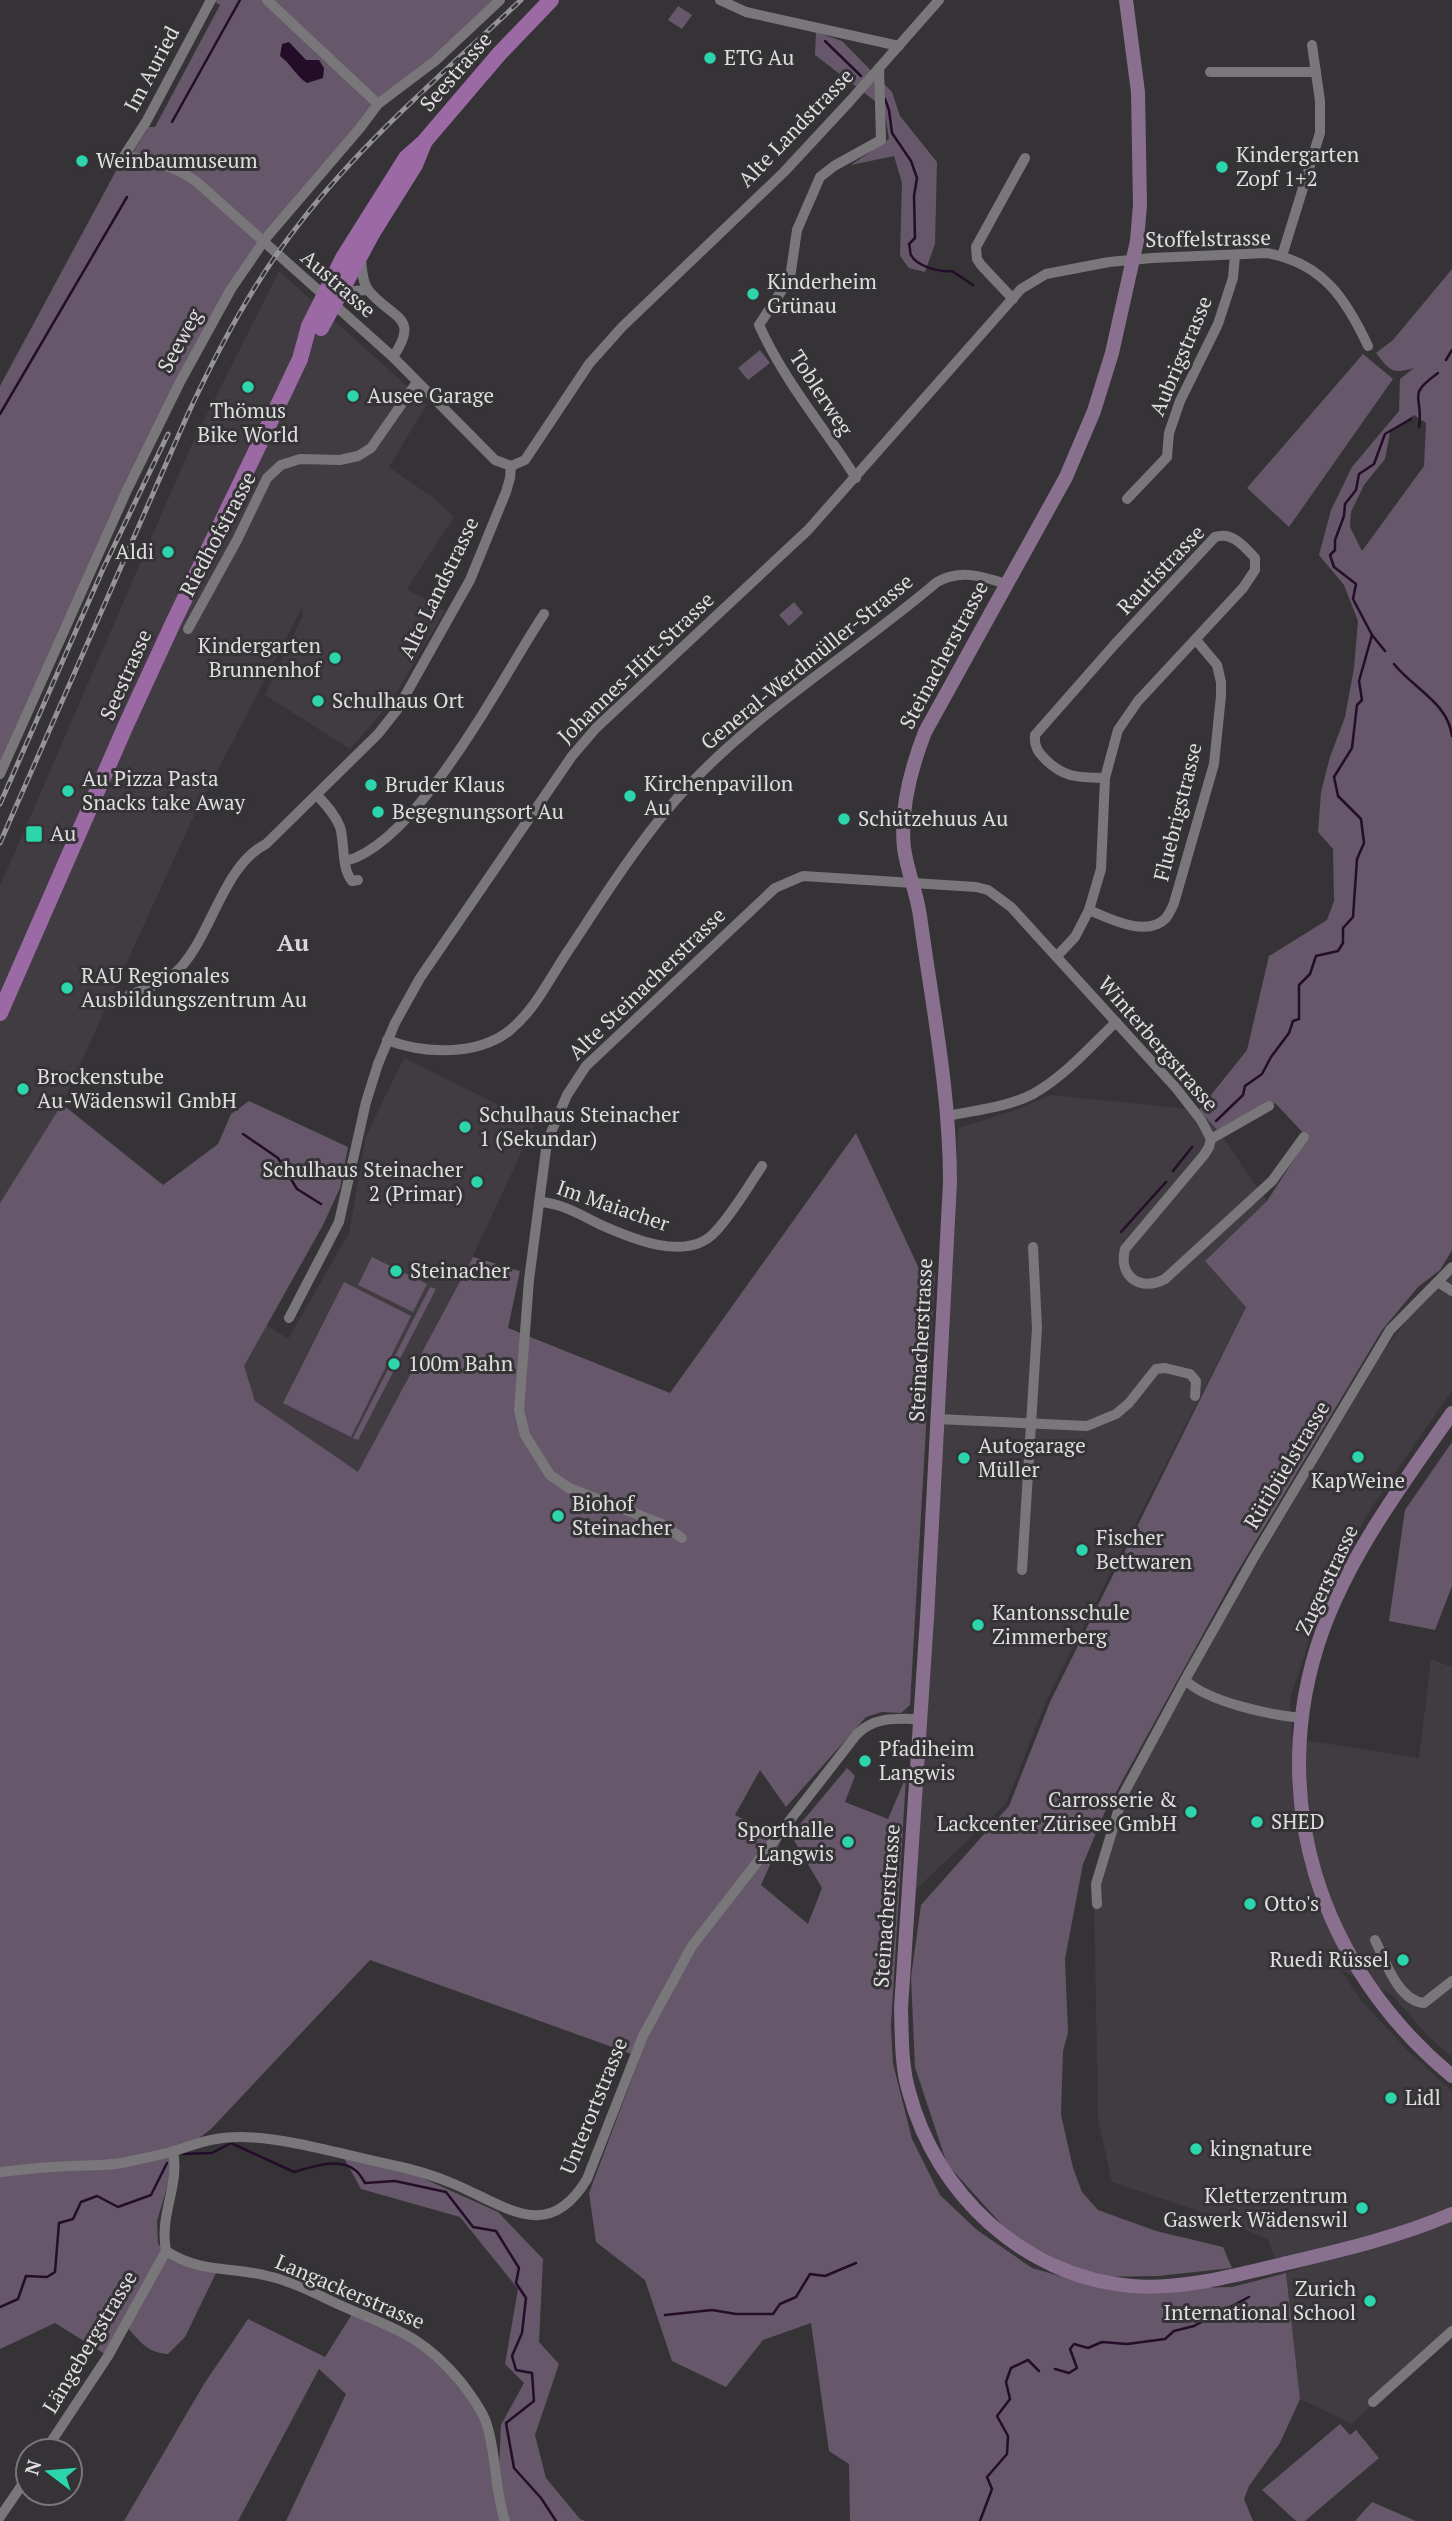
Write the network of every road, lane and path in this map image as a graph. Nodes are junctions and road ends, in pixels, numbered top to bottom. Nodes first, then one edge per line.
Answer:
1 (211, 0) edge
2 (267, 0) edge
3 (500, 0) edge
4 (551, 0) edge
5 (720, 0) edge
6 (939, 0) edge
7 (1126, 0) edge
8 (1312, 45) dead end
9 (899, 46) junction
10 (879, 68) junction
11 (1210, 72) dead end
12 (1316, 72) junction
13 (378, 104) junction
14 (424, 142) junction
15 (124, 156) joint
16 (1025, 158) dead end
17 (362, 251) junction
18 (1235, 254) junction
19 (1282, 256) junction
20 (1133, 260) junction
21 (368, 290) junction
22 (335, 298) junction
23 (1013, 299) junction
24 (1368, 346) dead end
25 (393, 357) junction
26 (300, 359) junction
27 (417, 382) junction
28 (510, 466) junction
29 (856, 478) junction
30 (1127, 499) dead end
31 (1006, 584) junction
32 (544, 614) dead end
33 (188, 629) dead end
34 (1196, 640) junction
35 (0, 774) edge
36 (1105, 778) junction
37 (317, 795) junction
38 (346, 861) junction
39 (358, 880) dead end
40 (912, 883) junction
41 (1089, 910) junction
42 (1057, 956) junction
43 (130, 995) dead end
44 (0, 1013) edge
45 (1116, 1022) junction
46 (387, 1040) junction
47 (1269, 1106) dead end
48 (948, 1116) junction
49 (1304, 1137) dead end
50 (1211, 1139) junction
51 (762, 1166) dead end
52 (539, 1202) junction
53 (1032, 1247) dead end
54 (1452, 1267) edge
55 (1438, 1282) junction
56 (1452, 1292) edge
57 (289, 1318) dead end
58 (1195, 1396) dead end
59 (1452, 1413) edge
60 (937, 1419) junction
61 (1031, 1424) junction
62 (682, 1538) dead end
63 (1022, 1570) dead end
64 (1185, 1680) junction
65 (1302, 1718) junction
66 (920, 1720) junction
67 (1097, 1904) dead end
68 (1375, 1940) dead end
69 (1452, 1981) edge
70 (1452, 2076) edge
71 (173, 2151) junction
72 (0, 2172) edge
73 (1452, 2214) edge
74 (166, 2251) junction
75 (1452, 2331) edge
76 (1373, 2402) dead end
77 (54, 2437) edge
78 (14, 2497) edge
79 (0, 2518) edge
80 (505, 2521) edge

1 - 15 street, Im Auried
2 - 13 street
3 - 13 street, Seeweg
4 - 14 main road, Seestrasse
5 - 9 street
6 - 9 street, Alte Landstrasse
7 - 20 street, Steinacherstrasse
8 - 12 street
9 - 10 street, Alte Landstrasse
10 - 28 street, Alte Landstrasse
10 - 29 street, Toblerweg
11 - 12 street
12 - 19 street
13 - 35 street, Seeweg
14 - 17 main road, Seestrasse
14 - 26 main road, Seestrasse
15 - 25 street, Austrasse
16 - 23 street
17 - 21 street
17 - 22 main road, Seestrasse
18 - 19 street, Stoffelstrasse
18 - 20 street, Stoffelstrasse
18 - 30 street, Aubrigstrasse
19 - 24 street, Stoffelstrasse
20 - 23 street, Johannes-Hirt-Strasse
20 - 31 street, Steinacherstrasse
21 - 22 street
21 - 25 street
22 - 26 main road, Seestrasse
23 - 29 street, Johannes-Hirt-Strasse
25 - 27 street, Austrasse
26 - 44 main road, Seestrasse
27 - 28 street, Austrasse
27 - 33 street, Riedhofstrasse
28 - 37 street, Alte Landstrasse
29 - 46 street, Johannes-Hirt-Strasse
31 - 40 street, Steinacherstrasse
31 - 46 street, General-Werdmüller-Strasse
32 - 38 street
34 - 36 street, Rautistrasse
34 - 36 street, Rautistrasse
34 - 41 street, Fluebrigstrasse
36 - 41 street
37 - 38 street
37 - 43 street, Alte Landstrasse
38 - 39 street
40 - 42 street, Winterbergstrasse
40 - 48 street, Steinacherstrasse
40 - 52 street, Alte Steinacherstrasse
41 - 42 street
42 - 45 street, Winterbergstrasse
45 - 48 street
45 - 50 street, Winterbergstrasse
46 - 57 street, Johannes-Hirt-Strasse
47 - 50 street
48 - 60 street, Steinacherstrasse
49 - 50 street, Winterbergstrasse
51 - 52 street, Im Maiacher
52 - 62 street, Alte Steinacherstrasse
53 - 61 street
54 - 55 street, Rütibüelstrasse
55 - 56 street
55 - 64 street, Rütibüelstrasse
58 - 61 street
59 - 65 street, Zugerstrasse
60 - 61 street
60 - 66 street, Steinacherstrasse
61 - 63 street
64 - 65 street
64 - 67 street, Rütibüelstrasse
65 - 70 street, Zugerstrasse
66 - 71 street, Unterortstrasse
66 - 73 street, Steinacherstrasse
68 - 69 street
71 - 72 street, Unterortstrasse
71 - 74 street
74 - 77 street, Längebergstrasse
74 - 80 street, Langackerstrasse
75 - 76 street
78 - 79 street

